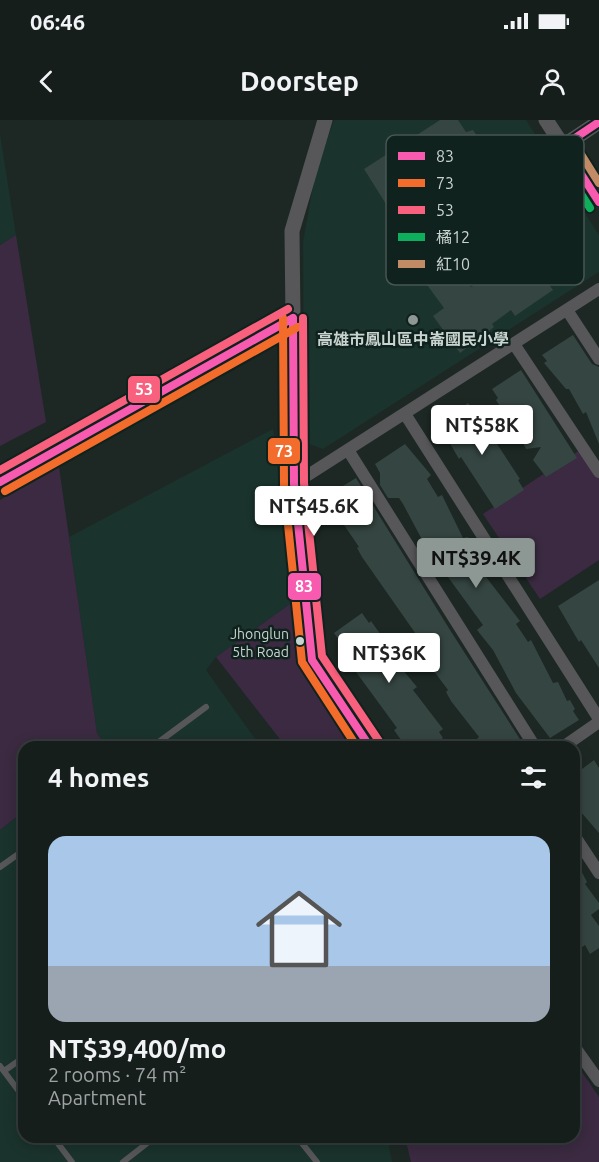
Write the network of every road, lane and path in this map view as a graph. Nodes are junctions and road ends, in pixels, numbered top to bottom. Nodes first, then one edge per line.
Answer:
1 (325, 120) edge
2 (546, 120) edge
3 (599, 123) edge
4 (556, 135) edge
5 (580, 135) edge
6 (584, 179) edge
7 (599, 202) edge
8 (599, 289) edge
9 (567, 310) junction
10 (293, 318) junction
11 (514, 344) junction
12 (599, 359) edge
13 (405, 414) junction
14 (348, 450) junction
15 (599, 472) edge
16 (0, 482) edge
17 (294, 484) junction
18 (206, 706) dead end
19 (599, 721) edge
20 (160, 741) edge
21 (366, 741) edge
22 (531, 741) edge
23 (571, 741) edge
24 (580, 844) edge
25 (18, 854) edge
26 (0, 867) edge
27 (599, 873) edge
28 (580, 1055) edge
29 (18, 1060) edge
30 (2, 1068) edge
31 (599, 1082) edge
32 (18, 1090) edge
33 (58, 1143) edge
34 (147, 1143) edge
35 (302, 1143) edge
36 (72, 1162) edge
37 (123, 1162) edge
38 (317, 1162) edge

1 - 10 street
2 - 4 street
3 - 5 street
6 - 7 street
8 - 9 street
9 - 11 street
9 - 12 street
10 - 16 street
10 - 17 street
11 - 13 street
11 - 15 street
13 - 14 street
13 - 19 street
14 - 17 street
14 - 22 street
17 - 21 street
18 - 20 lane
19 - 23 street
24 - 27 street
25 - 26 lane
28 - 31 street
29 - 30 lane
30 - 32 lane
33 - 36 lane
34 - 37 lane
35 - 38 lane

